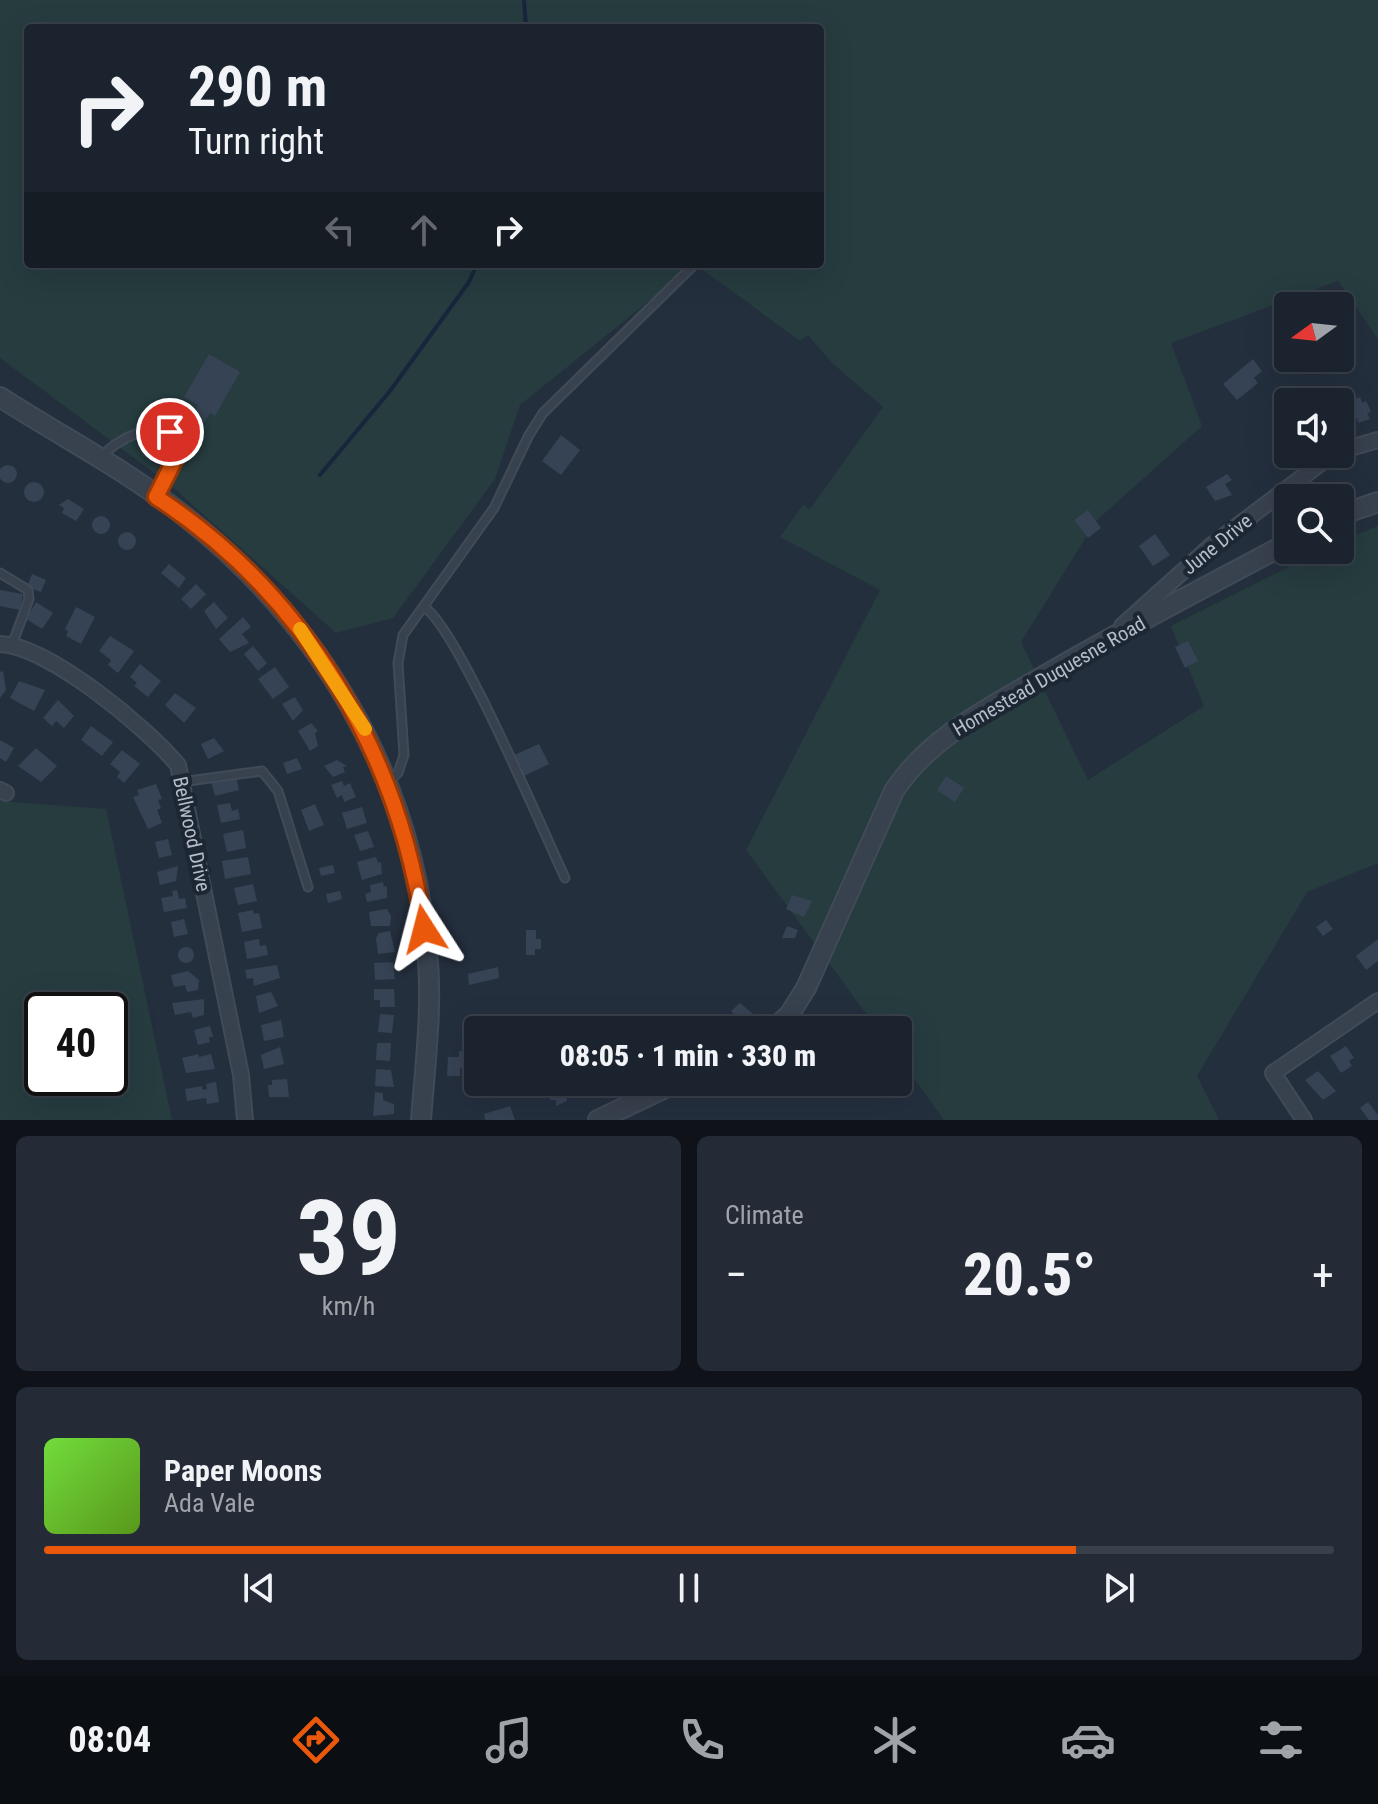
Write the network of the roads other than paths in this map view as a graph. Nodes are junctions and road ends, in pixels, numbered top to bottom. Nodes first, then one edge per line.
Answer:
1 (691, 268) edge
2 (0, 397) edge
3 (1378, 440) edge
4 (1354, 447) edge
5 (99, 460) junction
6 (1314, 468) edge
7 (156, 497) junction
8 (1378, 502) edge
9 (1354, 510) edge
10 (1274, 550) edge
11 (0, 573) edge
12 (424, 607) junction
13 (1106, 640) junction
14 (6, 644) edge
15 (181, 782) junction
16 (387, 783) junction
17 (565, 878) dead end
18 (308, 887) dead end
19 (1378, 1001) edge
20 (788, 1016) edge
21 (649, 1096) edge
22 (245, 1120) edge
23 (421, 1120) edge
24 (598, 1120) edge
25 (1304, 1120) edge

1 - 12 lane
2 - 5 street
3 - 4 street
5 - 7 street
5 - 7 lane
6 - 13 street, June Drive
7 - 16 street
8 - 9 street
10 - 13 street, Homestead Duquesne Road
11 - 14 lane
12 - 16 lane
12 - 17 lane
13 - 20 street, Homestead Duquesne Road
14 - 15 street, Bellwood Drive
15 - 18 lane
15 - 22 street, Bellwood Drive
16 - 23 street
19 - 25 street
21 - 24 street

